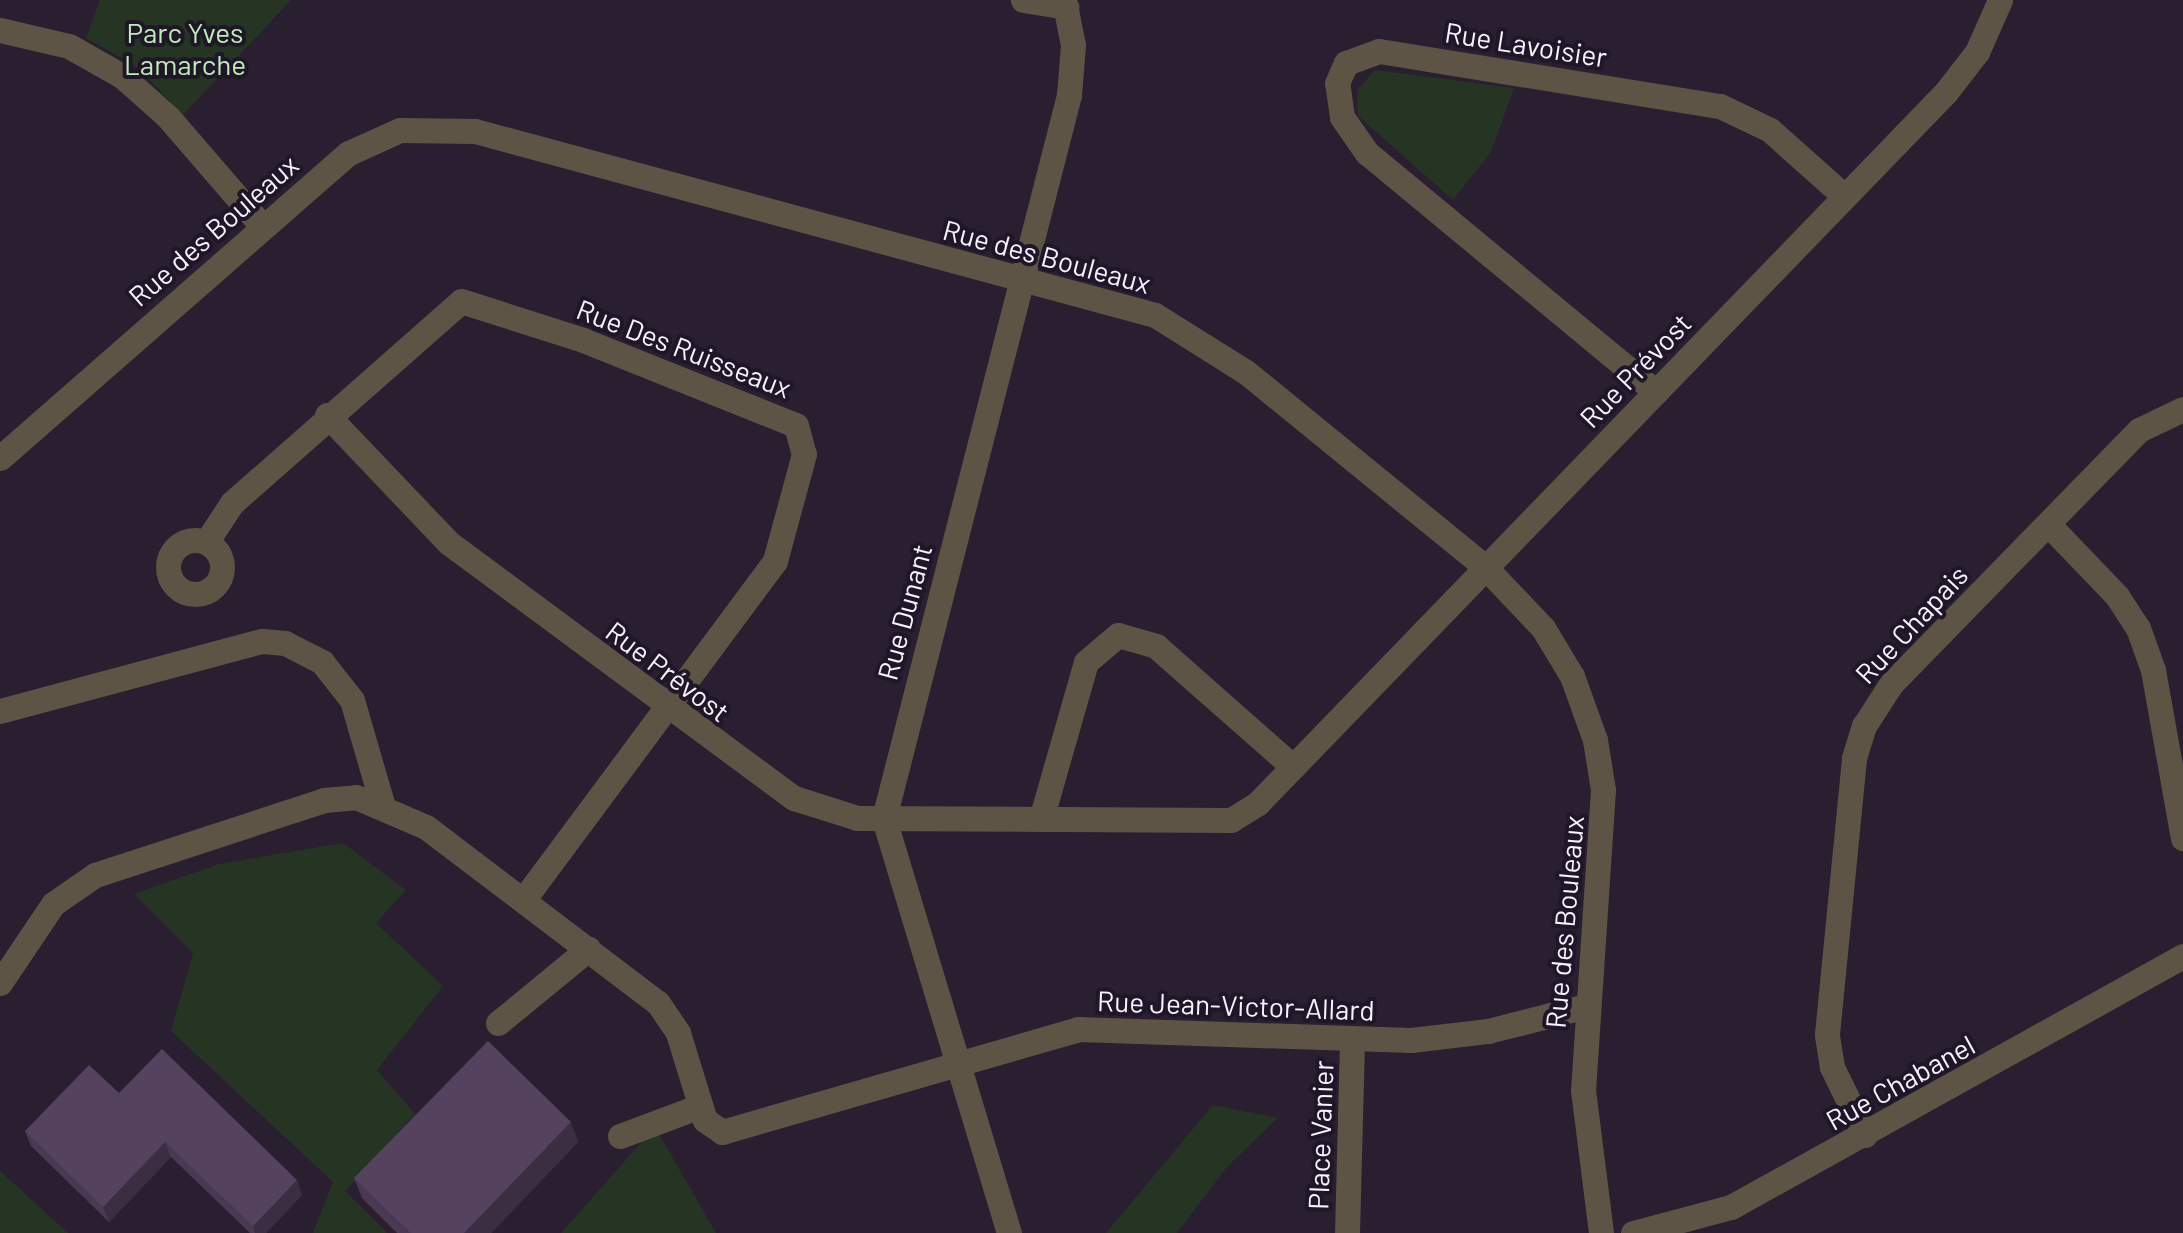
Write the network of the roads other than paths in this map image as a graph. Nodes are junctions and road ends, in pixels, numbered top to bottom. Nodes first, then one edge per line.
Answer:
1 (1022, 0) edge
2 (2000, 0) edge
3 (1065, 4) edge
4 (0, 30) edge
5 (1844, 196) junction
6 (262, 226) junction
7 (1021, 277) junction
8 (1656, 392) junction
9 (2183, 409) edge
10 (327, 415) junction
11 (0, 458) edge
12 (2048, 524) junction
13 (207, 541) dead end
14 (1486, 568) junction
15 (666, 707) junction
16 (0, 710) edge
17 (1292, 766) junction
18 (382, 803) junction
19 (884, 818) junction
20 (1042, 819) junction
21 (2183, 838) edge
22 (523, 900) junction
23 (588, 950) junction
24 (9, 951) edge
25 (2183, 956) edge
26 (0, 984) edge
27 (1586, 1006) junction
28 (498, 1023) dead end
29 (1352, 1040) junction
30 (957, 1062) junction
31 (700, 1106) junction
32 (1865, 1135) junction
33 (620, 1136) dead end
34 (1009, 1233) edge
35 (1347, 1233) edge
36 (1601, 1233) edge
37 (1633, 1233) edge

1 - 3 street
2 - 5 street, Rue Prévost
3 - 7 street, Rue Dunant
4 - 6 street
5 - 8 street, Rue Prévost
5 - 8 street, Rue Lavoisier
6 - 7 street, Rue des Bouleaux
6 - 11 street, Rue des Bouleaux
7 - 14 street, Rue des Bouleaux
7 - 19 street, Rue Dunant
8 - 14 street, Rue Prévost
9 - 12 street, Rue Chapais
10 - 13 street, Rue Des Ruisseaux
10 - 15 street, Rue Prévost
10 - 15 street, Rue Des Ruisseaux
12 - 21 street
12 - 32 street, Rue Chapais
14 - 17 street, Rue Prévost
14 - 27 street, Rue des Bouleaux
15 - 19 street, Rue Prévost
15 - 22 street, Rue Des Ruisseaux
16 - 18 street
17 - 20 street, Rue Prévost
17 - 20 street
18 - 22 street
18 - 24 street
19 - 20 street, Rue Prévost
19 - 30 street
22 - 23 street
23 - 28 street
23 - 31 street
24 - 26 street
25 - 32 street, Rue Chabanel
27 - 29 street, Rue Jean-Victor-Allard
27 - 36 street, Rue des Bouleaux
29 - 30 street, Rue Jean-Victor-Allard
29 - 35 street, Place Vanier
30 - 31 street, Rue Jean-Victor-Allard
30 - 34 street
31 - 33 street
32 - 37 street, Rue Chabanel

